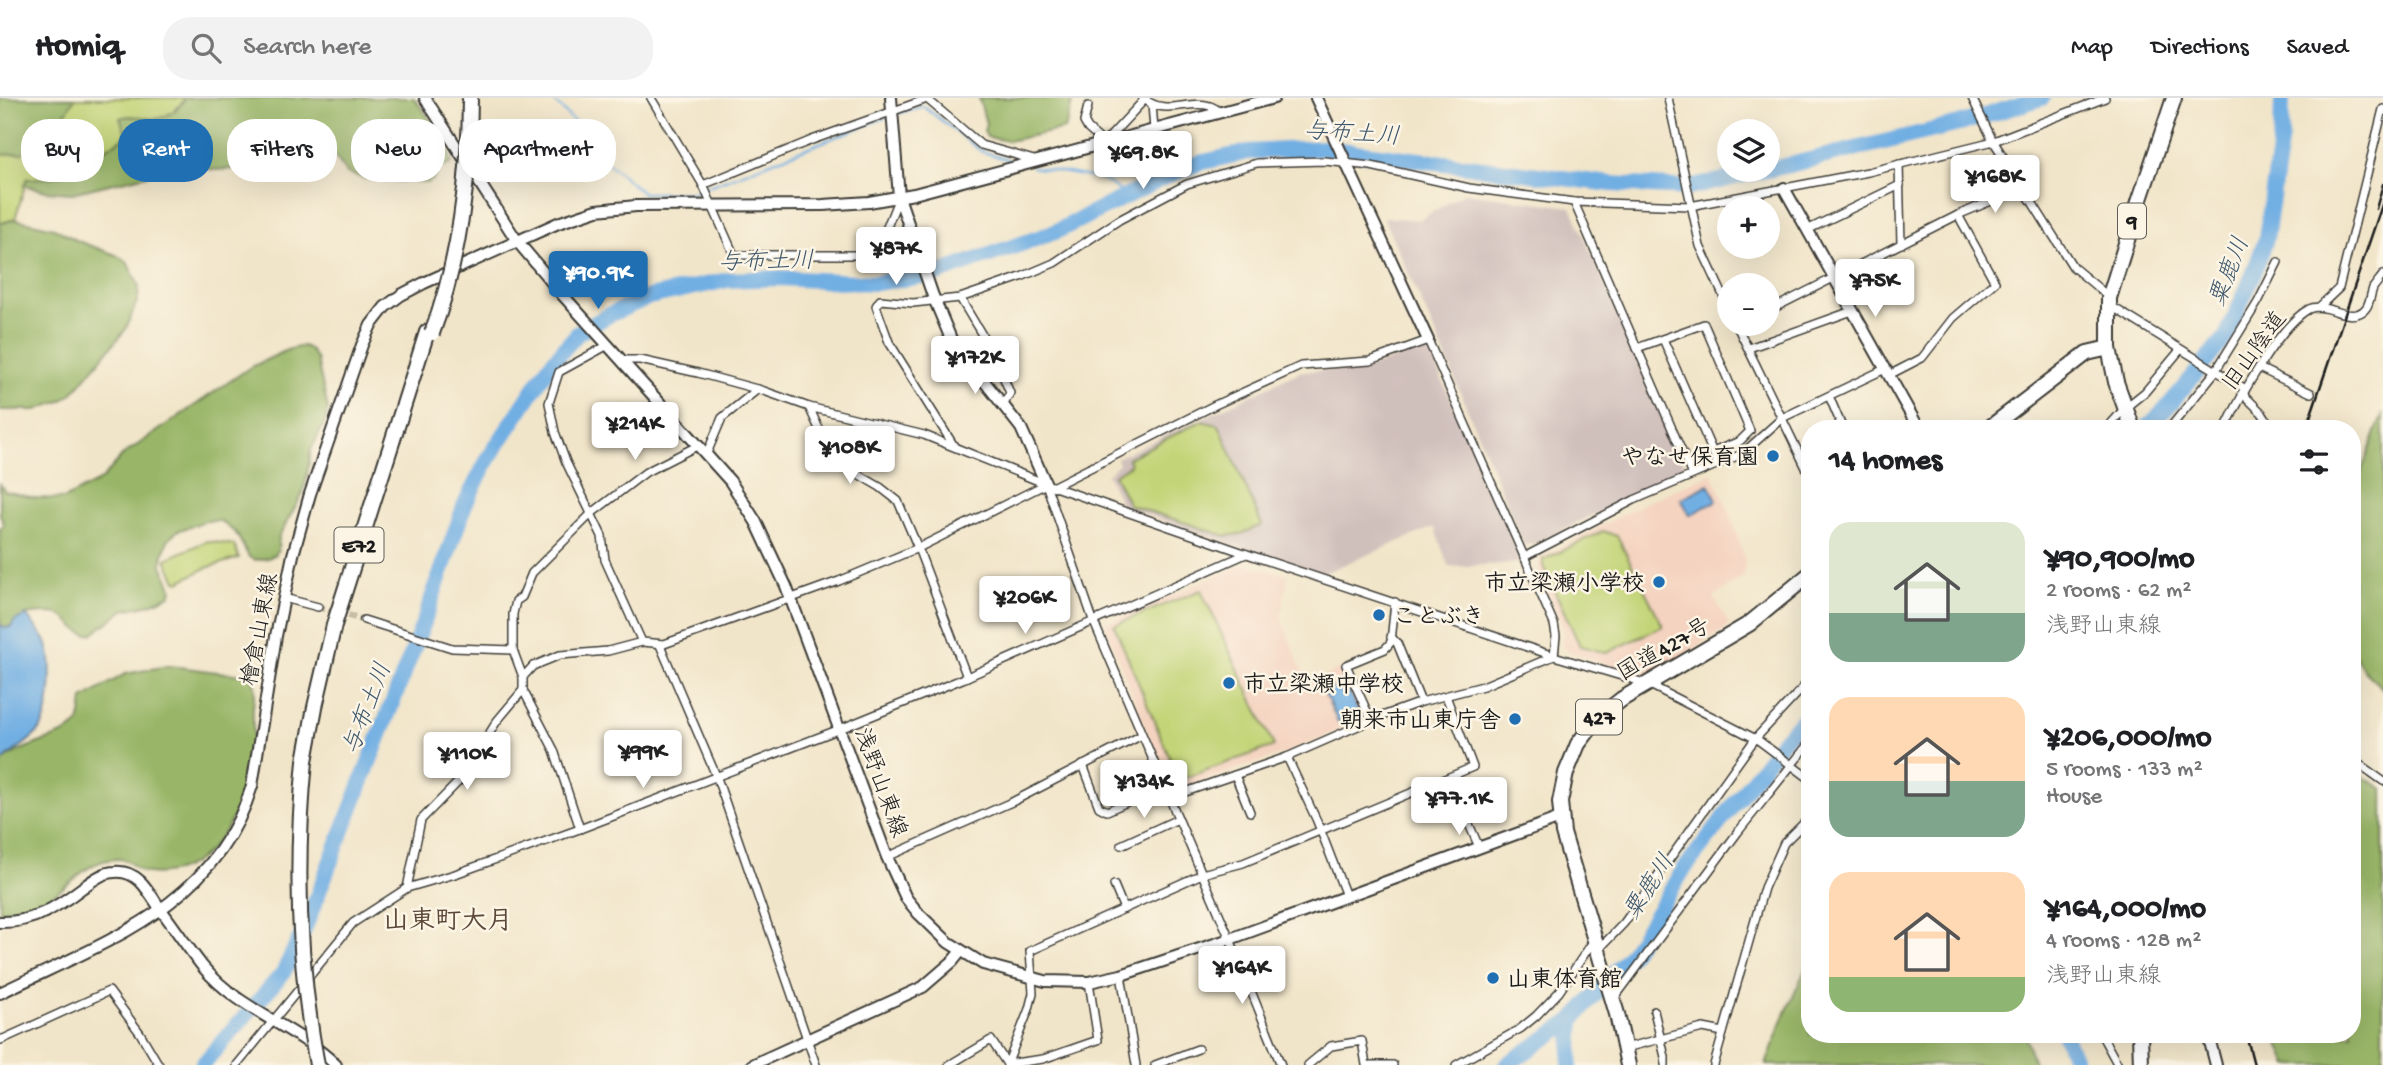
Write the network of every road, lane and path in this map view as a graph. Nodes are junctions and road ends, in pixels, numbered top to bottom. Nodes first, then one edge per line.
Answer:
1 (425, 98) edge
2 (464, 98) edge
3 (470, 98) edge
4 (651, 98) edge
5 (1273, 98) edge
6 (1316, 98) edge
7 (1668, 98) edge
8 (1972, 98) edge
9 (2105, 98) edge
10 (2174, 98) edge
11 (926, 99) edge
12 (1146, 100) edge
13 (892, 104) edge
14 (1088, 106) dead end
15 (2383, 109) edge
16 (1221, 112) junction
17 (1154, 130) junction
18 (1993, 140) junction
19 (1104, 143) junction
20 (1037, 161) junction
21 (1344, 161) junction
22 (1899, 164) junction
23 (1900, 185) junction
24 (702, 186) junction
25 (1784, 188) junction
26 (2022, 188) junction
27 (899, 197) junction
28 (1574, 202) junction
29 (1689, 204) junction
30 (710, 206) junction
31 (1958, 215) junction
32 (1807, 230) junction
33 (517, 242) junction
34 (1901, 244) junction
35 (2278, 262) dead end
36 (2383, 275) edge
37 (1833, 278) junction
38 (1717, 282) edge
39 (934, 298) junction
40 (960, 298) junction
41 (2109, 301) junction
42 (1780, 305) edge
43 (2319, 307) junction
44 (1852, 311) junction
45 (429, 333) junction
46 (1744, 336) edge
47 (1663, 339) junction
48 (1428, 340) junction
49 (606, 343) junction
50 (1637, 348) junction
51 (1749, 348) junction
52 (2109, 348) junction
53 (2180, 350) junction
54 (622, 360) junction
55 (2259, 368) junction
56 (2214, 371) junction
57 (1887, 372) junction
58 (758, 389) junction
59 (2243, 391) junction
60 (2311, 393) dead end
61 (1829, 396) junction
62 (1003, 406) junction
63 (809, 407) junction
64 (2126, 411) junction
65 (1782, 418) junction
66 (1839, 420) edge
67 (1914, 420) edge
68 (2000, 420) edge
69 (2116, 420) edge
70 (2130, 420) edge
71 (2176, 420) edge
72 (2229, 420) edge
73 (2266, 420) edge
74 (954, 447) junction
75 (703, 449) junction
76 (1801, 450) edge
77 (1713, 452) junction
78 (1718, 464) junction
79 (1692, 475) junction
80 (1050, 485) junction
81 (592, 513) junction
82 (918, 548) junction
83 (1247, 554) junction
84 (1524, 557) junction
85 (1801, 581) edge
86 (284, 598) junction
87 (790, 598) junction
88 (1395, 602) junction
89 (318, 607) tunnel mouth
90 (364, 620) tunnel mouth
91 (1093, 620) junction
92 (1391, 637) junction
93 (642, 642) junction
94 (660, 645) junction
95 (513, 650) junction
96 (1554, 656) junction
97 (523, 677) junction
98 (967, 677) junction
99 (1648, 684) junction
100 (523, 690) junction
101 (1801, 690) edge
102 (1446, 696) junction
103 (1420, 702) junction
104 (1371, 720) junction
105 (840, 729) junction
106 (1142, 735) junction
107 (1756, 740) junction
108 (1801, 751) edge
109 (1287, 757) junction
110 (308, 762) junction
111 (1790, 764) junction
112 (1083, 765) junction
113 (2361, 766) edge
114 (1801, 772) edge
115 (1235, 775) junction
116 (717, 778) junction
117 (2383, 782) edge
118 (1163, 786) junction
119 (1168, 798) junction
120 (1250, 812) dead end
121 (1465, 815) dead end
122 (1560, 818) junction
123 (1178, 820) junction
124 (1801, 826) edge
125 (580, 829) junction
126 (1320, 829) junction
127 (1121, 845) dead end
128 (1479, 847) junction
129 (887, 857) junction
130 (1202, 874) junction
131 (1114, 885) dead end
132 (407, 888) junction
133 (1346, 896) junction
134 (1124, 909) junction
135 (162, 910) junction
136 (0, 922) edge
137 (1230, 939) junction
138 (1597, 948) junction
139 (961, 951) junction
140 (1121, 975) junction
141 (1031, 978) junction
142 (1089, 982) junction
143 (0, 993) edge
144 (1612, 998) junction
145 (1654, 1011) dead end
146 (268, 1019) junction
147 (1723, 1032) junction
148 (0, 1039) edge
149 (1661, 1039) junction
150 (806, 1041) junction
151 (2106, 1043) edge
152 (2140, 1043) edge
153 (2210, 1043) edge
154 (1625, 1048) junction
155 (1198, 1049) dead end
156 (159, 1065) edge
157 (236, 1065) edge
158 (317, 1065) edge
159 (326, 1065) edge
160 (336, 1065) edge
161 (752, 1065) edge
162 (816, 1065) edge
163 (949, 1065) edge
164 (1007, 1065) edge
165 (1136, 1065) edge
166 (1155, 1065) edge
167 (1280, 1065) edge
168 (1308, 1065) edge
169 (1369, 1065) edge
170 (1393, 1065) edge
171 (1456, 1065) edge
172 (1628, 1065) edge
173 (1665, 1065) edge
174 (1714, 1065) edge
175 (2118, 1065) edge
176 (2141, 1065) edge
177 (2216, 1065) edge

1 - 33 main road, 浅野山東線
2 - 45 highway, E72
3 - 45 highway, E72, bridge
4 - 24 street
5 - 16 main road, 檜倉山東線
6 - 21 main road
7 - 29 street
8 - 18 street
9 - 18 street
10 - 41 highway, 9
11 - 13 street
11 - 20 street
12 - 16 street
12 - 17 street
12 - 19 street
13 - 24 street
13 - 27 main road
14 - 19 street
15 - 43 street
16 - 17 main road, 檜倉山東線
17 - 19 main road, 檜倉山東線
18 - 22 street
18 - 26 street
19 - 20 main road, 檜倉山東線
20 - 27 main road, 檜倉山東線
21 - 28 street
21 - 40 street
21 - 48 main road
22 - 23 street
22 - 25 street
23 - 32 street
23 - 34 street
24 - 30 street
25 - 29 street
25 - 32 main road
26 - 31 street
26 - 41 street
27 - 30 main road, 檜倉山東線
27 - 30 street
27 - 39 main road
28 - 29 street
28 - 50 street
29 - 38 street
30 - 33 main road, 檜倉山東線
31 - 34 street
31 - 57 street
32 - 37 main road
33 - 49 main road, 浅野山東線
33 - 86 main road, 檜倉山東線
34 - 37 street
35 - 56 street
36 - 43 street, 旧山陰道
37 - 42 street
37 - 44 main road
39 - 40 street
39 - 62 main road
39 - 74 street
40 - 62 street
41 - 52 highway, 9
41 - 53 street
43 - 55 street, 旧山陰道
44 - 51 street
44 - 57 main road
45 - 110 highway, E72
46 - 51 street
47 - 50 street
47 - 77 street
47 - 77 street
48 - 80 street
48 - 84 street
49 - 54 main road, 浅野山東線
49 - 81 street
50 - 79 street
51 - 65 street
52 - 64 highway, 9
52 - 68 highway
53 - 56 street
53 - 64 street
54 - 58 street
54 - 75 main road, 浅野山東線
55 - 59 street, 旧山陰道
55 - 60 street
56 - 59 street
56 - 71 street
57 - 61 street
57 - 67 main road
58 - 63 street
58 - 75 street
59 - 72 street, 旧山陰道
59 - 73 street
61 - 65 street
61 - 66 street
62 - 80 main road
63 - 74 street
63 - 82 street
64 - 69 street
64 - 70 highway, 9
65 - 76 street
65 - 78 street
74 - 80 street
75 - 81 street
75 - 87 main road, 浅野山東線
77 - 78 street
78 - 79 street
79 - 84 street
80 - 82 street
80 - 83 street
80 - 91 street
81 - 93 street
81 - 95 street
82 - 87 street
82 - 98 street
83 - 88 street
83 - 91 street
84 - 96 street
85 - 99 highway, 国道427号 / 427
86 - 89 street
86 - 135 main road, 檜倉山東線
87 - 94 street
87 - 105 main road, 浅野山東線
88 - 92 street
88 - 96 street
90 - 95 street
91 - 98 street
91 - 106 street
92 - 103 street
92 - 104 street
93 - 94 street
93 - 97 street
94 - 116 street
95 - 97 street
96 - 99 street
96 - 102 street
97 - 100 street
98 - 105 street
99 - 107 street
99 - 122 highway, 国道427号 / 427
100 - 125 street
100 - 132 street
101 - 107 street
102 - 103 street
102 - 126 street
103 - 104 street
104 - 109 street
105 - 116 street
105 - 129 main road, 浅野山東線
106 - 112 street
106 - 118 street
107 - 111 street
107 - 138 street
108 - 111 street
109 - 115 street
109 - 126 street
110 - 158 highway, E72, bridge
110 - 159 highway, E72
111 - 114 street
111 - 144 street
112 - 118 street
112 - 129 street
113 - 117 street
115 - 119 street
115 - 120 street
116 - 125 street
116 - 150 street
118 - 119 street
119 - 123 street
121 - 128 street
122 - 128 main road, 浅野山東線
122 - 138 highway, 国道427号 / 427
123 - 127 street
123 - 130 street
124 - 147 street
125 - 132 street
126 - 130 street
126 - 133 street
128 - 133 main road, 浅野山東線
129 - 139 main road, 浅野山東線
130 - 134 street
130 - 137 street
131 - 134 street
132 - 146 street
133 - 137 main road, 浅野山東線
134 - 141 street
135 - 136 main road
135 - 143 main road, 檜倉山東線
135 - 146 main road
137 - 140 main road, 浅野山東線
137 - 167 street
138 - 144 highway, 国道427号 / 427
138 - 171 street
139 - 141 main road, 浅野山東線
139 - 150 main road
140 - 142 main road, 浅野山東線
140 - 165 street
141 - 142 main road, 浅野山東線
141 - 164 street
142 - 164 street
144 - 154 highway, 国道427号 / 427
145 - 149 street
146 - 157 street
146 - 160 main road
147 - 149 street
147 - 174 street
148 - 156 street
149 - 154 street
149 - 173 street
150 - 161 main road
150 - 162 street
151 - 175 street
152 - 176 highway
153 - 177 main road
154 - 172 highway, 国道427号 / 427
155 - 166 street
163 - 164 street
168 - 169 street
169 - 170 street

